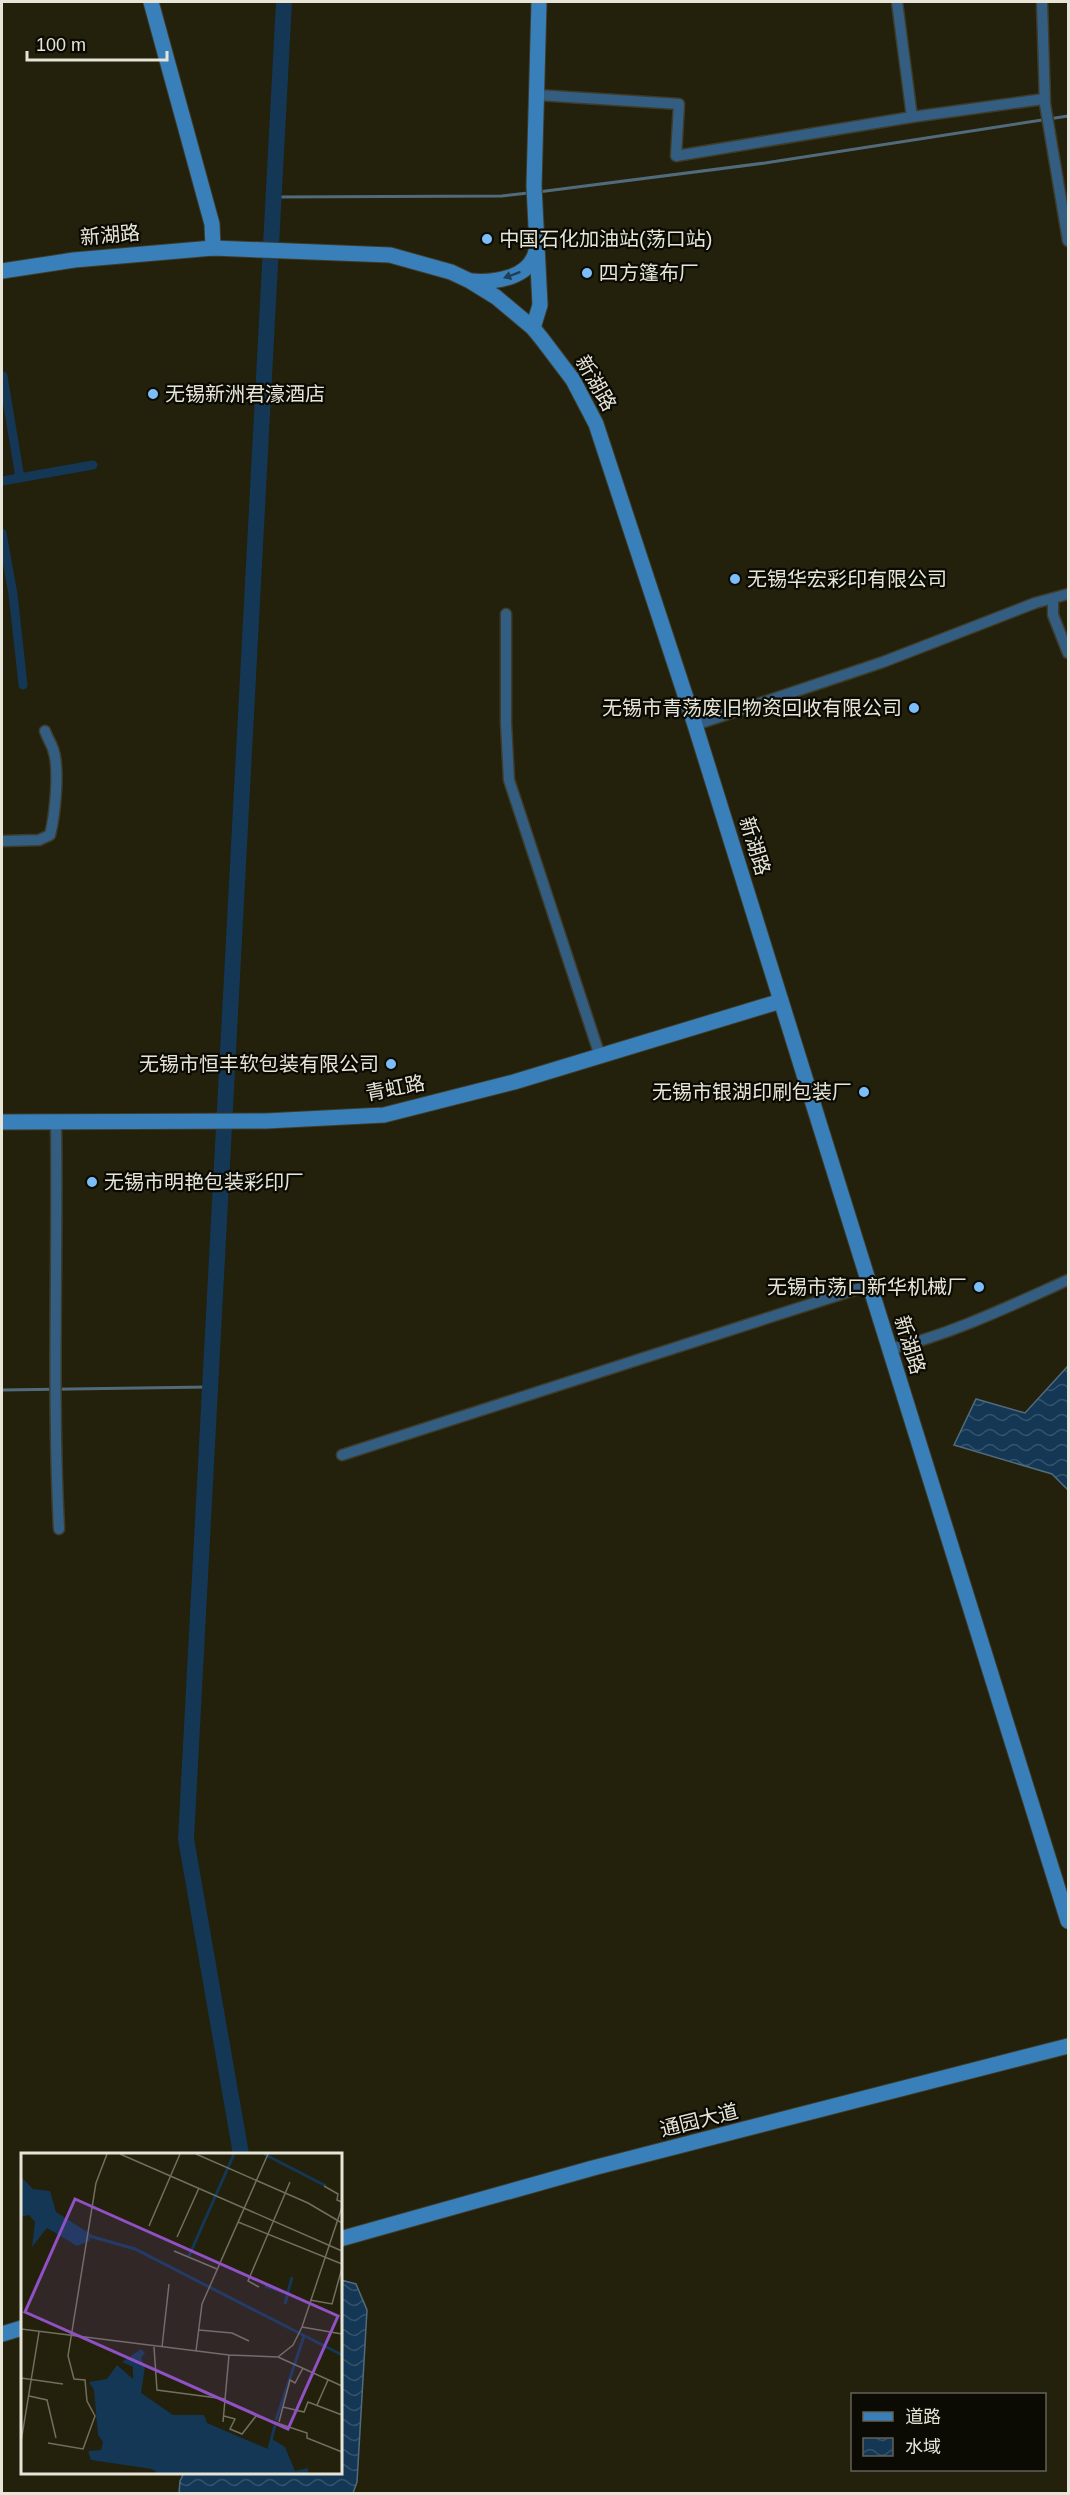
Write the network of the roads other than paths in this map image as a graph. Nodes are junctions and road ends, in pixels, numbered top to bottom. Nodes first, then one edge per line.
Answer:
1 (152, 2) edge
2 (539, 2) edge
3 (897, 2) edge
4 (1042, 2) edge
5 (537, 95) junction
6 (1045, 101) junction
7 (912, 117) junction
8 (1068, 241) edge
9 (537, 245) junction
10 (213, 248) junction
11 (2, 271) edge
12 (470, 281) junction
13 (532, 328) junction
14 (1068, 594) edge
15 (1053, 599) junction
16 (506, 614) dead end
17 (1068, 653) edge
18 (695, 725) junction
19 (45, 731) dead end
20 (2, 841) edge
21 (781, 1000) junction
22 (600, 1056) junction
23 (2, 1122) edge
24 (56, 1122) junction
25 (1068, 1280) edge
26 (870, 1285) junction
27 (890, 1349) junction
28 (342, 1455) dead end
29 (59, 1529) dead end
30 (1068, 1921) edge
31 (1068, 2046) edge
32 (342, 2238) edge
33 (21, 2328) edge
34 (2, 2334) edge

1 - 10 street
2 - 5 street
3 - 7 street
4 - 6 street
5 - 7 street
5 - 9 street
6 - 7 street
6 - 8 street
9 -> 12 street
9 - 13 street
10 - 11 street, 新湖路
10 - 12 street, 新湖路
12 - 13 street, 新湖路
13 - 18 street, 新湖路
14 - 15 street
15 - 17 street
15 - 18 street
16 - 22 street
18 - 21 street, 新湖路
19 - 20 street
21 - 22 street, 青虹路
21 - 26 street, 新湖路
22 - 24 street, 青虹路
23 - 24 street, 青虹路
24 - 29 street
25 - 27 street
26 - 27 street, 新湖路
26 - 28 street
27 - 30 street, 新湖路
31 - 32 street, 通园大道
33 - 34 street

